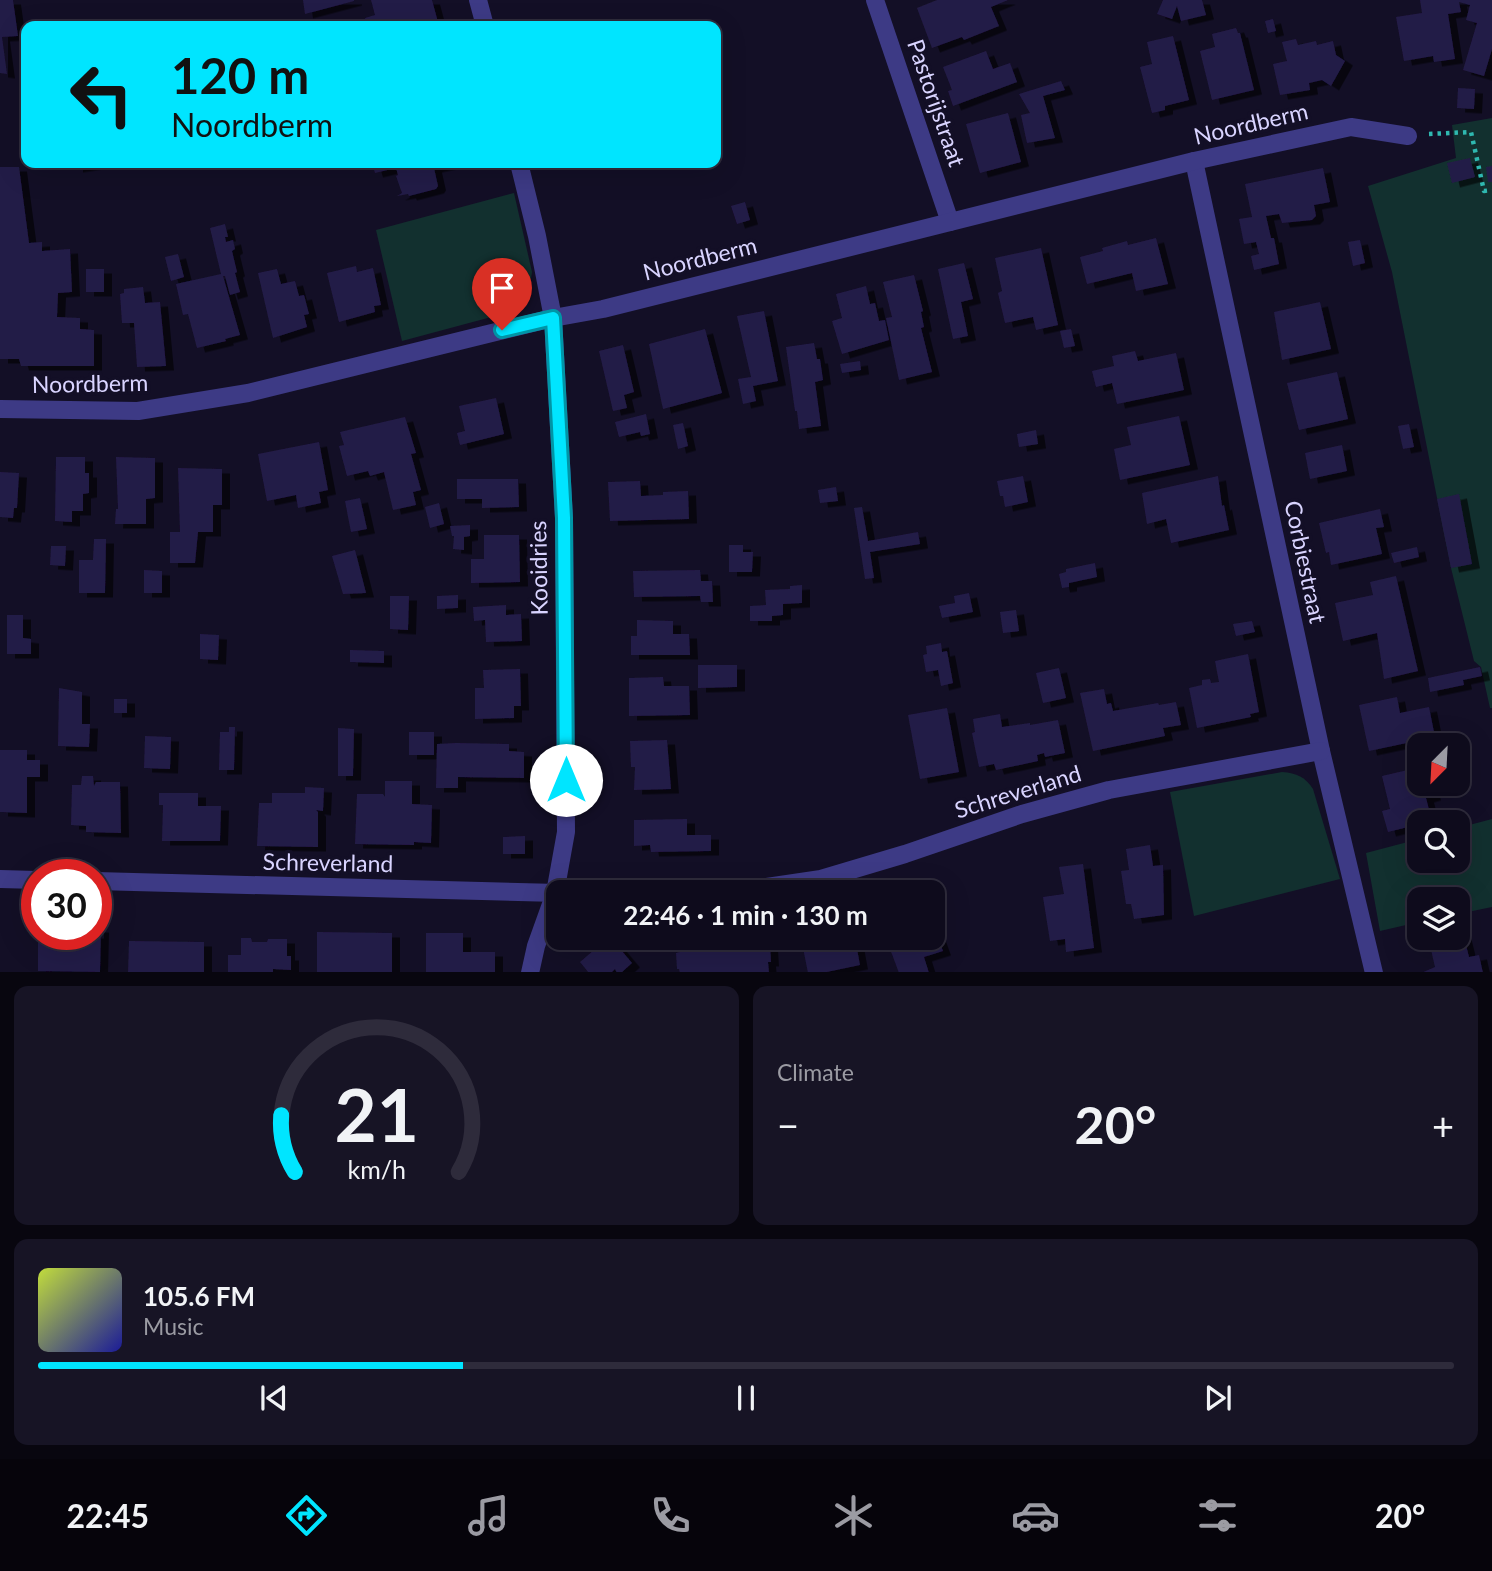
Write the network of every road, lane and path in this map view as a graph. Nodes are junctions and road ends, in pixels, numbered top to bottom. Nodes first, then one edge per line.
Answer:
1 (478, 0) edge
2 (875, 0) edge
3 (484, 21) edge
4 (1408, 136) joint
5 (1194, 161) junction
6 (520, 168) edge
7 (1492, 190) edge
8 (950, 222) junction
9 (553, 318) junction
10 (0, 409) edge
11 (1321, 751) junction
12 (0, 879) edge
13 (21, 880) edge
14 (559, 880) edge
15 (808, 880) edge
16 (112, 881) edge
17 (546, 893) edge
18 (546, 921) edge
19 (530, 972) edge
20 (1374, 972) edge

1 - 3 street
2 - 8 street, Pastorijstraat
4 - 5 street, Noordberm
4 - 7 path
5 - 8 street, Noordberm
5 - 11 street, Corbiestraat
6 - 9 street, Kooidries
8 - 9 street, Noordberm
9 - 10 street, Noordberm
9 - 14 street, Kooidries
11 - 15 street, Schreverland
11 - 20 street, Corbiestraat
12 - 13 street
16 - 17 street, Schreverland
18 - 19 street, Kooidries

